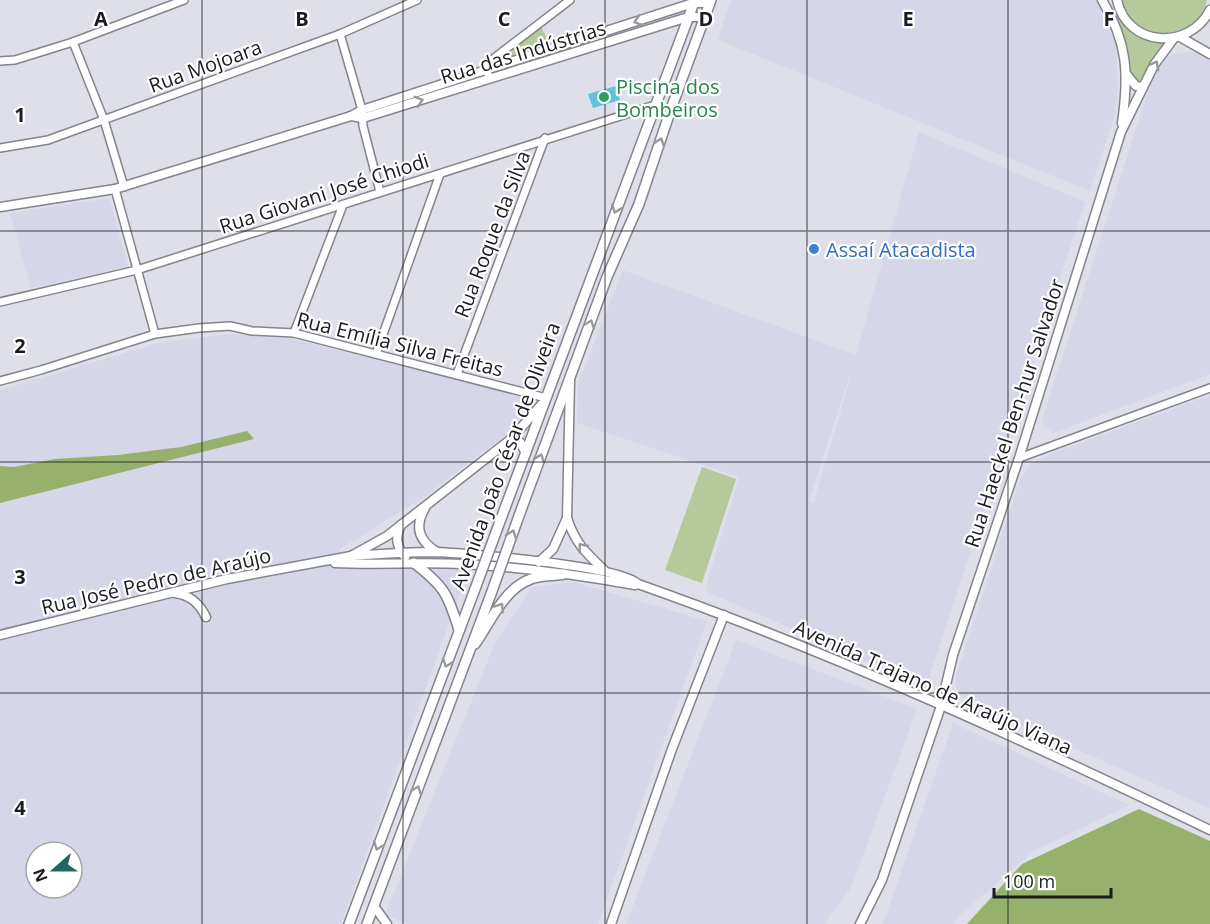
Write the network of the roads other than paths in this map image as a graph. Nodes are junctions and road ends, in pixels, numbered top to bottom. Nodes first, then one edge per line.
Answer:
1 (184, 0) edge
2 (417, 0) edge
3 (570, 0) edge
4 (1102, 0) edge
5 (1117, 0) edge
6 (694, 2) edge
7 (711, 2) edge
8 (1210, 10) edge
9 (1121, 11) junction
10 (705, 16) junction
11 (1112, 16) junction
12 (688, 17) junction
13 (340, 34) junction
14 (1177, 38) junction
15 (73, 42) junction
16 (1210, 54) edge
17 (0, 61) edge
18 (486, 70) junction
19 (1127, 75) junction
20 (490, 80) junction
21 (1143, 87) junction
22 (655, 105) junction
23 (363, 114) junction
24 (104, 120) junction
25 (1121, 132) junction
26 (545, 138) junction
27 (0, 148) edge
28 (440, 174) junction
29 (119, 188) junction
30 (380, 192) junction
31 (343, 205) junction
32 (0, 207) edge
33 (136, 270) junction
34 (0, 302) edge
35 (294, 333) junction
36 (155, 334) junction
37 (376, 354) junction
38 (556, 370) junction
39 (456, 374) junction
40 (570, 378) junction
41 (0, 381) edge
42 (1210, 388) edge
43 (545, 400) junction
44 (511, 439) junction
45 (525, 453) junction
46 (1019, 458) junction
47 (429, 504) junction
48 (567, 518) junction
49 (401, 524) junction
50 (437, 552) junction
51 (401, 553) junction
52 (351, 556) junction
53 (319, 562) junction
54 (541, 562) junction
55 (338, 563) joint
56 (414, 563) junction
57 (494, 566) junction
58 (605, 571) junction
59 (564, 574) junction
60 (638, 584) junction
61 (171, 592) junction
62 (724, 615) junction
63 (206, 616) dead end
64 (459, 630) junction
65 (0, 634) edge
66 (467, 656) junction
67 (941, 706) junction
68 (1210, 831) edge
69 (374, 906) junction
70 (349, 924) edge
71 (367, 924) edge
72 (387, 924) edge
73 (611, 924) edge
74 (860, 924) edge

1 - 15 street
2 - 13 street, Rua Mojoara
3 - 18 street
4 - 11 street, Rua Haeckel Ben-hur Salvador
5 - 9 street
6 - 7 street, Rua das Indústrias
6 - 12 main road, Avenida João César de Oliveira
6 -> 18 street, Rua das Indústrias
7 - 10 main road, Avenida João César de Oliveira
8 - 14 street, Rua Haeckel Ben-hur Salvador
9 - 11 street
9 - 14 street
10 - 12 street, Rua das Indústrias
40 -> 10 main road, Avenida João César de Oliveira
11 - 19 street, Rua Haeckel Ben-hur Salvador
12 - 20 street, Rua das Indústrias
12 - 22 main road, Avenida João César de Oliveira
13 - 23 street
13 - 24 street, Rua Mojoara
14 - 16 street
21 -> 14 street, Rua Haeckel Ben-hur Salvador
15 - 17 street
15 - 24 street
18 - 20 street
18 - 23 street, Rua das Indústrias
19 - 21 street
19 - 25 street, Rua Haeckel Ben-hur Salvador
23 -> 20 street, Rua das Indústrias
21 - 25 street, Rua Haeckel Ben-hur Salvador
22 - 26 street, Rua Giovani José Chiodi
22 -> 38 main road, Avenida João César de Oliveira
23 - 29 street, Rua das Indústrias
23 - 30 street
24 - 27 street, Rua Mojoara
24 - 29 street
25 - 46 street, Rua Haeckel Ben-hur Salvador
26 - 28 street, Rua Giovani José Chiodi
26 - 39 street, Rua Roque da Silva
28 - 30 street, Rua Giovani José Chiodi
28 - 37 street
29 - 32 street, Rua das Indústrias
29 - 33 street
30 - 31 street, Rua Giovani José Chiodi
31 - 33 street, Rua Giovani José Chiodi
31 - 35 street
33 - 34 street, Rua Giovani José Chiodi
33 - 36 street
35 - 36 street, Rua Emília Silva Freitas
35 - 37 street, Rua Emília Silva Freitas
36 - 41 street, Rua Emília Silva Freitas
37 - 39 street, Rua Emília Silva Freitas
38 - 40 main road
38 - 43 main road, Avenida João César de Oliveira
39 - 43 street, Rua Emília Silva Freitas
40 - 48 street, Avenida Trajano de Araújo Viana
66 -> 40 main road, Avenida João César de Oliveira, bridge
42 - 46 street
43 - 44 street, Rua José Pedro de Araújo
43 - 45 main road, Avenida João César de Oliveira
44 - 45 street
44 - 47 street, Rua José Pedro de Araújo
45 - 64 main road, Avenida João César de Oliveira, bridge
46 - 67 street, Rua Haeckel Ben-hur Salvador
47 - 49 street, Rua José Pedro de Araújo
47 - 50 street
48 - 54 street
58 -> 48 street, Avenida Trajano de Araújo Viana
49 - 51 street
49 - 52 street, Rua José Pedro de Araújo
50 - 51 street, Avenida Trajano de Araújo Viana
50 - 54 street, Avenida Trajano de Araújo Viana
51 - 52 street, Avenida Trajano de Araújo Viana
51 - 56 street
52 - 53 street, Rua José Pedro de Araújo
53 - 55 street, Rua José Pedro de Araújo
53 - 61 street, Rua José Pedro de Araújo
54 - 57 street
54 - 58 street, Avenida Trajano de Araújo Viana
55 - 56 street, Avenida Trajano de Araújo Viana
56 - 57 street, Avenida Trajano de Araújo Viana
56 - 64 main road
57 - 59 street, Avenida Trajano de Araújo Viana
58 - 60 street, Avenida Trajano de Araújo Viana
59 - 60 street, Avenida Trajano de Araújo Viana
66 -> 59 main road
60 - 62 street, Avenida Trajano de Araújo Viana
61 - 63 street
61 - 65 street, Rua José Pedro de Araújo
62 - 67 street, Avenida Trajano de Araújo Viana
62 - 73 street
64 -> 70 main road, Avenida João César de Oliveira
69 -> 66 main road, Avenida João César de Oliveira
67 - 68 street, Avenida Trajano de Araújo Viana
67 - 74 street
69 - 71 main road, Avenida João César de Oliveira
69 - 72 street

